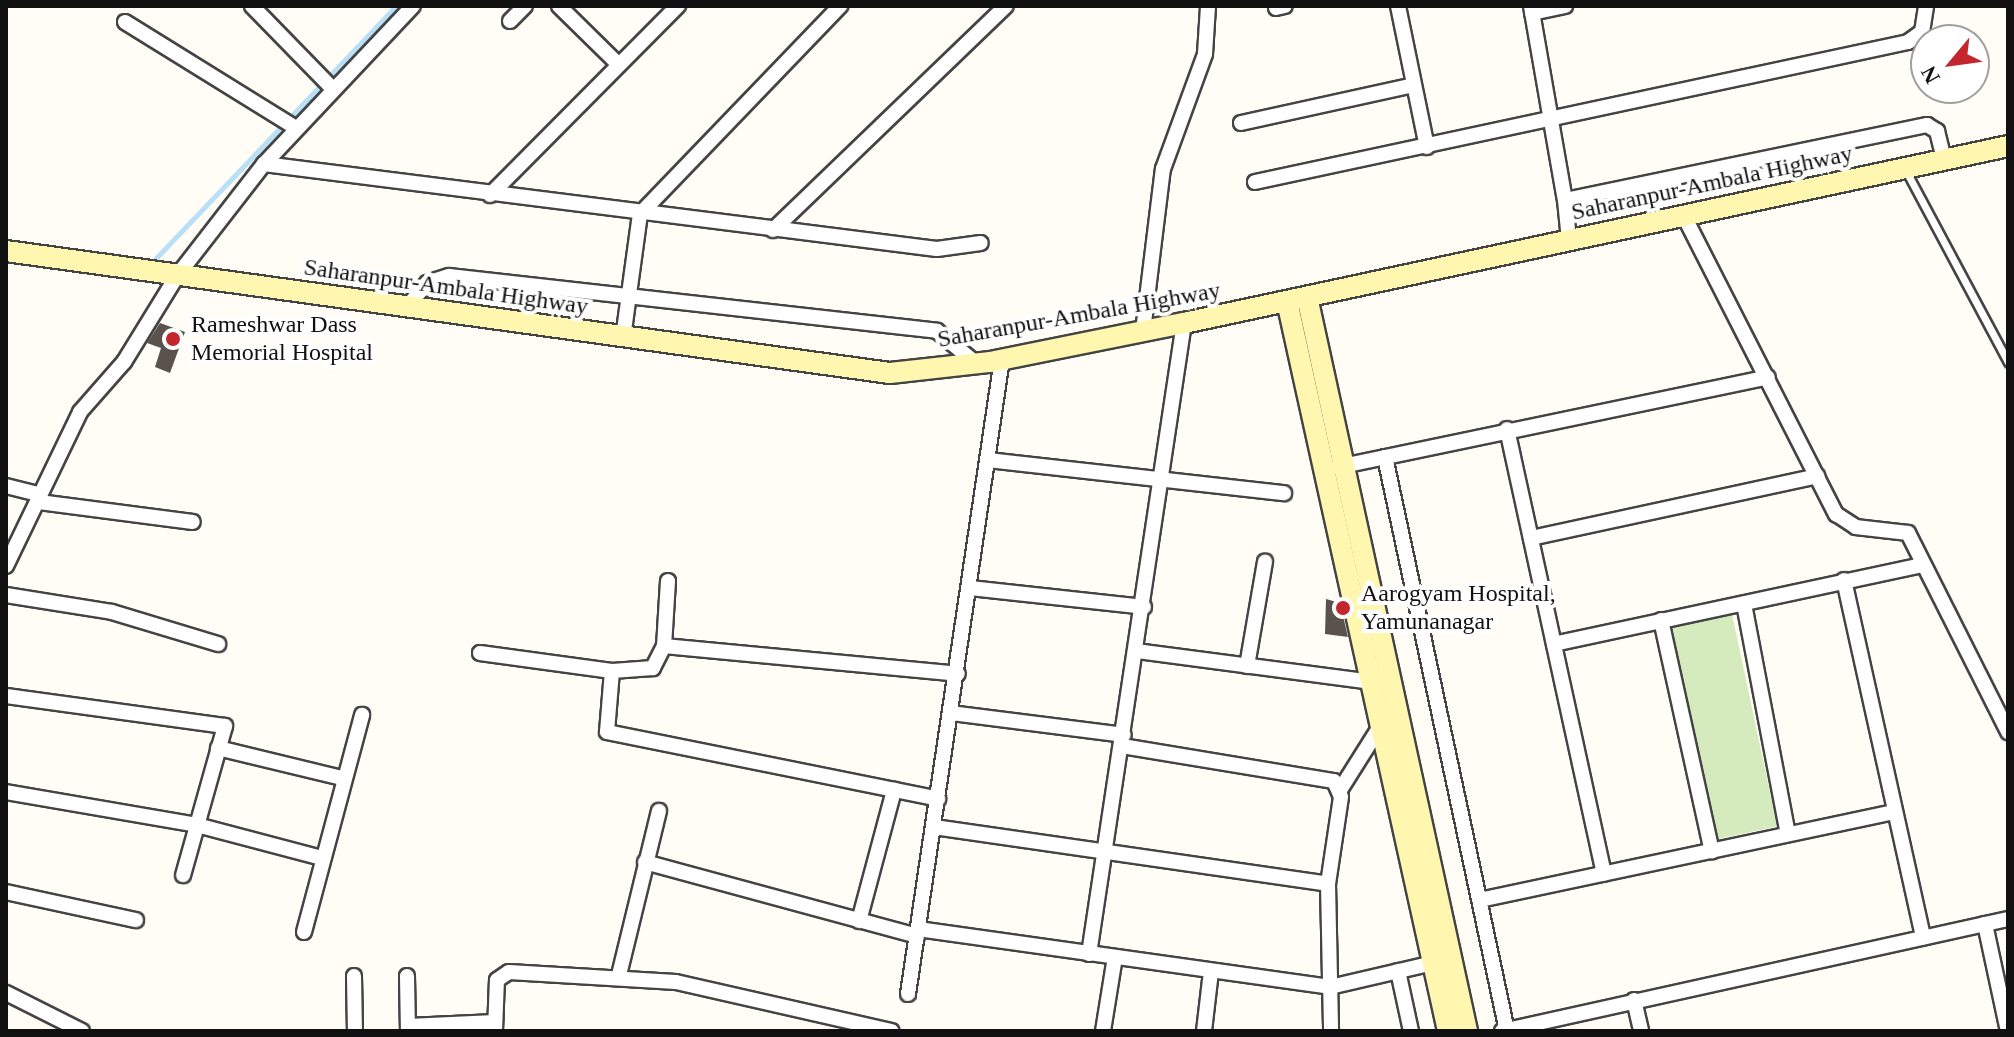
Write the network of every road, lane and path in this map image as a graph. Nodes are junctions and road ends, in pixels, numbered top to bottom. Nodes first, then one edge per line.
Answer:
1 (252, 6) edge
2 (525, 6) edge
3 (559, 6) edge
4 (678, 6) edge
5 (840, 6) edge
6 (1006, 6) edge
7 (1208, 6) edge
8 (1398, 6) edge
9 (1565, 6) edge
10 (1926, 6) edge
11 (411, 7) edge
12 (1531, 9) edge
13 (510, 21) dead end
14 (125, 22) dead end
15 (619, 65) junction
16 (326, 82) junction
17 (1414, 85) junction
18 (1554, 115) junction
19 (289, 123) junction
20 (1241, 123) dead end
21 (2008, 146) edge
22 (1427, 147) junction
23 (1944, 160) junction
24 (264, 164) junction
25 (1905, 169) junction
26 (1255, 182) dead end
27 (490, 195) junction
28 (1565, 200) junction
29 (640, 214) junction
30 (1684, 216) junction
31 (773, 230) junction
32 (1569, 240) junction
33 (981, 243) dead end
34 (6, 251) edge
35 (177, 276) junction
36 (630, 294) junction
37 (1297, 299) junction
38 (407, 307) junction
39 (1184, 323) junction
40 (1143, 331) junction
41 (623, 338) junction
42 (1002, 359) junction
43 (2008, 362) edge
44 (977, 364) junction
45 (1768, 377) junction
46 (1507, 429) junction
47 (1385, 457) junction
48 (988, 460) junction
49 (1334, 468) junction
50 (1817, 476) junction
51 (1162, 481) junction
52 (6, 486) edge
53 (1284, 493) dead end
54 (39, 498) junction
55 (193, 522) dead end
56 (1531, 538) junction
57 (1265, 562) dead end
58 (1921, 565) junction
59 (6, 566) edge
60 (1844, 580) junction
61 (668, 581) dead end
62 (970, 588) junction
63 (6, 595) edge
64 (1744, 604) junction
65 (1144, 607) junction
66 (1661, 620) junction
67 (218, 644) dead end
68 (1554, 644) junction
69 (664, 646) junction
70 (1137, 651) junction
71 (480, 653) dead end
72 (1247, 666) junction
73 (612, 671) junction
74 (958, 674) junction
75 (1371, 682) junction
76 (6, 696) edge
77 (951, 713) junction
78 (362, 715) dead end
79 (1381, 725) junction
80 (2008, 732) edge
81 (1123, 741) junction
82 (218, 748) junction
83 (342, 778) junction
84 (894, 790) junction
85 (1340, 790) junction
86 (6, 792) edge
87 (938, 799) junction
88 (659, 811) dead end
89 (1895, 812) junction
90 (197, 825) junction
91 (934, 827) junction
92 (1788, 834) junction
93 (1712, 851) junction
94 (1105, 853) junction
95 (322, 858) junction
96 (645, 862) junction
97 (1604, 874) junction
98 (183, 875) dead end
99 (1328, 884) junction
100 (6, 892) edge
101 (1480, 900) junction
102 (2008, 919) edge
103 (136, 920) dead end
104 (859, 921) junction
105 (1985, 924) junction
106 (304, 932) dead end
107 (917, 932) junction
108 (1923, 937) junction
109 (1089, 954) junction
110 (1115, 957) junction
111 (1433, 963) junction
112 (1211, 971) junction
113 (1398, 971) junction
114 (619, 975) junction
115 (354, 976) dead end
116 (407, 976) dead end
117 (1330, 987) junction
118 (6, 993) edge
119 (908, 994) dead end
120 (1634, 1000) junction
121 (495, 1026) edge
122 (408, 1028) edge
123 (82, 1031) edge
124 (355, 1031) edge
125 (892, 1031) edge
126 (1103, 1031) edge
127 (1204, 1031) edge
128 (1331, 1031) edge
129 (1411, 1031) edge
130 (1448, 1031) edge
131 (1467, 1031) edge
132 (1505, 1031) edge
133 (1641, 1031) edge
134 (2008, 1031) edge

1 - 16 street
2 - 13 street
3 - 15 street
4 - 15 street
5 - 29 street
6 - 31 street
7 - 40 street
8 - 17 street
9 - 12 street
10 - 18 street
11 - 16 street
12 - 18 street
14 - 19 street
15 - 27 street
16 - 19 street
17 - 20 street
17 - 22 street
18 - 22 street
18 - 28 street
19 - 24 street
21 - 23 main road, Saharanpur-Ambala Highway
22 - 26 street
23 - 25 main road, Saharanpur-Ambala Highway
23 - 28 street
24 - 27 street
24 - 35 street
25 - 30 main road, Saharanpur-Ambala Highway
25 - 43 lane
27 - 29 street
28 - 32 street
29 - 31 street
29 - 36 street
30 - 32 main road, Saharanpur-Ambala Highway
30 - 45 street
31 - 33 street
32 - 37 main road, Saharanpur-Ambala Highway
34 - 35 main road, Saharanpur-Ambala Highway
35 - 38 main road, Saharanpur-Ambala Highway
35 - 54 street
36 - 38 street
36 - 41 street
36 - 44 street
37 - 39 main road, Saharanpur-Ambala Highway
37 - 49 main road
38 - 41 main road, Saharanpur-Ambala Highway
39 - 40 main road, Saharanpur-Ambala Highway
39 - 51 street
40 - 42 main road, Saharanpur-Ambala Highway
41 - 44 main road, Saharanpur-Ambala Highway
42 - 44 main road, Saharanpur-Ambala Highway
42 - 48 street
45 - 46 street
45 - 50 street
46 - 47 street
46 - 56 street
47 - 49 street
47 - 101 street
48 - 51 street
48 - 62 street
49 - 75 main road
49 - 131 main road
50 - 56 street
50 - 58 street
51 - 53 street
51 - 65 street
52 - 54 street
54 - 55 street
54 - 59 street
56 - 68 street
57 - 72 street
58 - 60 street
58 - 80 street
60 - 64 street
60 - 89 street
61 - 69 street
62 - 65 street
62 - 74 street
63 - 67 street
64 - 66 street
64 - 92 street
65 - 70 street
66 - 68 street
66 - 93 street
68 - 97 street
69 - 73 street
69 - 74 street
70 - 72 street
70 - 81 street
71 - 73 street
72 - 75 street
73 - 84 street
74 - 77 street
75 - 79 main road
76 - 82 street
77 - 81 street
77 - 87 street
78 - 83 street
79 - 85 street
79 - 111 main road
81 - 85 street
81 - 94 street
82 - 83 street
82 - 90 street
83 - 95 street
84 - 87 street
84 - 104 street
85 - 99 street
86 - 90 street
87 - 91 street
88 - 96 street
89 - 92 street
89 - 108 street
90 - 95 street
90 - 98 street
91 - 94 street
91 - 107 street
92 - 93 street
93 - 97 street
94 - 99 street
94 - 109 street
95 - 106 street
96 - 104 street
96 - 114 street
97 - 101 street
99 - 117 street
100 - 103 street
101 - 132 street
102 - 105 street
104 - 107 street
105 - 108 street
105 - 134 street
107 - 109 street
107 - 119 street
108 - 120 street
109 - 110 street
110 - 112 street
110 - 126 street
111 - 113 street
111 - 130 main road
112 - 117 street
112 - 127 street
113 - 117 street
113 - 129 street
114 - 121 street
114 - 125 street
115 - 124 street
116 - 122 street
117 - 128 street
118 - 123 street
120 - 132 street
120 - 133 street
121 - 122 street

